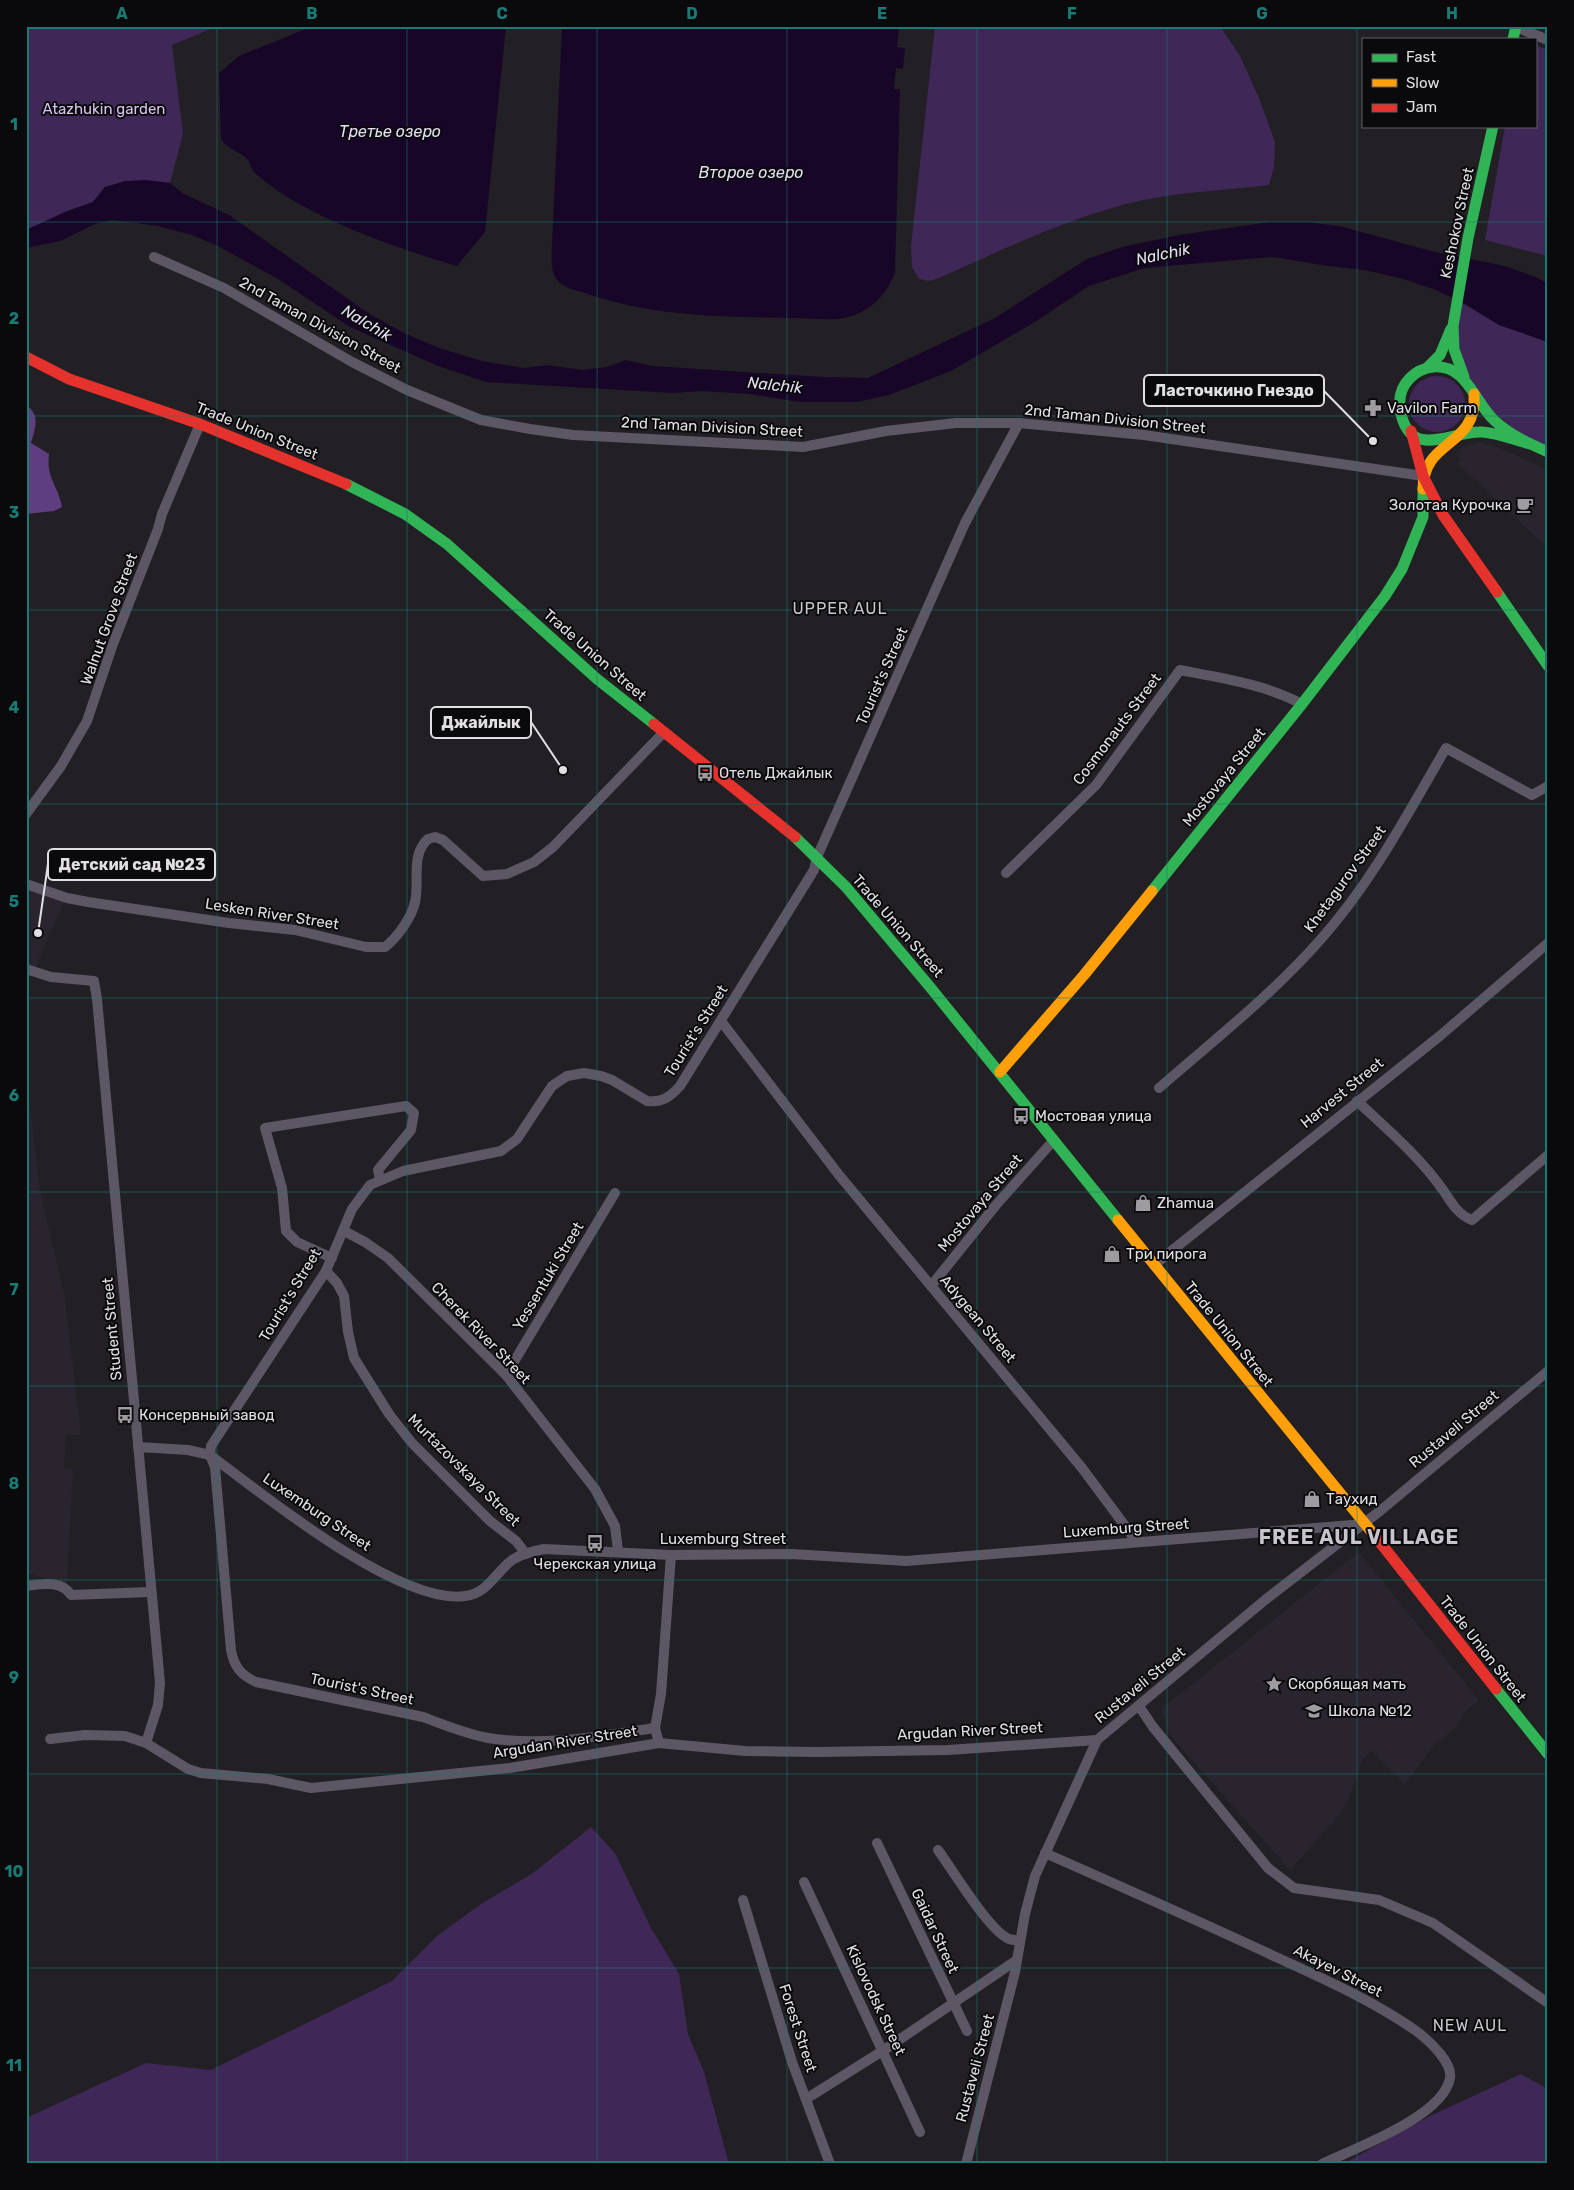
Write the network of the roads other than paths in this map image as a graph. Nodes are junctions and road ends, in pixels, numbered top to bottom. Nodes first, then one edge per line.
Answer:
1 (1516, 27) edge
2 (1548, 40) edge
3 (1493, 128) edge
4 (154, 257) dead end
5 (1453, 321) junction
6 (26, 357) edge
7 (1428, 367) junction
8 (1464, 377) junction
9 (1474, 394) junction
10 (1019, 423) junction
11 (200, 424) junction
12 (1411, 431) junction
13 (1454, 438) junction
14 (1530, 444) junction
15 (1548, 452) edge
16 (1423, 476) junction
17 (1548, 666) edge
18 (1302, 704) junction
19 (664, 732) junction
20 (1548, 786) edge
21 (26, 814) edge
22 (817, 857) junction
23 (1006, 873) dead end
24 (26, 884) edge
25 (1548, 943) edge
26 (26, 969) edge
27 (721, 1021) junction
28 (1000, 1072) junction
29 (1159, 1088) dead end
30 (1357, 1101) junction
31 (1054, 1140) junction
32 (1548, 1155) edge
33 (380, 1179) junction
34 (615, 1193) dead end
35 (344, 1231) junction
36 (332, 1258) junction
37 (1154, 1265) junction
38 (326, 1271) junction
39 (931, 1286) junction
40 (1548, 1371) edge
41 (506, 1375) junction
42 (138, 1447) junction
43 (210, 1455) junction
44 (1365, 1524) junction
45 (1137, 1542) junction
46 (618, 1552) junction
47 (526, 1554) junction
48 (671, 1555) junction
49 (26, 1586) edge
50 (150, 1592) junction
51 (1139, 1706) junction
52 (655, 1728) junction
53 (50, 1739) dead end
54 (1097, 1740) junction
55 (146, 1742) junction
56 (659, 1744) junction
57 (1548, 1754) edge
58 (877, 1843) dead end
59 (938, 1850) dead end
60 (1045, 1853) junction
61 (804, 1882) dead end
62 (743, 1900) dead end
63 (1020, 1941) junction
64 (1017, 1960) junction
65 (1548, 2003) edge
66 (953, 2005) junction
67 (967, 2031) dead end
68 (884, 2050) junction
69 (806, 2099) junction
70 (920, 2132) dead end
71 (830, 2164) edge
72 (966, 2164) edge
73 (1322, 2164) edge

1 - 2 street
3 - 5 street, Keshokov Street
4 - 10 street, 2nd Taman Division Street
5 - 7 street
5 - 8 street
6 - 11 street, Trade Union Street
7 - 8 street
7 - 12 street
8 - 9 street
9 - 13 street
9 - 14 street
10 - 16 street, 2nd Taman Division Street
10 - 22 street, Tourist's Street
11 - 19 street, Trade Union Street
11 - 21 street, Walnut Grove Street
12 - 13 street
12 - 16 street
13 - 14 street
13 - 16 street
14 - 15 street
16 - 17 street
16 - 18 street, Mostovaya Street
18 - 23 street, Cosmonauts Street
18 - 28 street, Mostovaya Street
19 - 22 street, Trade Union Street
19 - 24 street, Lesken River Street
20 - 29 street, Khetagurov Street
22 - 27 street, Tourist's Street
22 - 28 street, Trade Union Street
25 - 30 street, Harvest Street
26 - 42 street, Student Street
27 - 33 street, Tourist's Street
27 - 39 street, Adygean Street
28 - 31 street, Trade Union Street
30 - 32 street
30 - 37 street, Harvest Street
31 - 37 street, Trade Union Street
31 - 39 street, Mostovaya Street
33 - 35 street, Tourist's Street
33 - 36 street
34 - 41 street, Yessentuki Street
35 - 36 street, Tourist's Street
35 - 41 street, Cherek River Street
36 - 38 street, Tourist's Street
37 - 44 street, Trade Union Street
38 - 43 street, Tourist's Street
38 - 47 street, Murtazovskaya Street
39 - 45 street, Adygean Street
40 - 44 street, Rustaveli Street
41 - 46 street, Cherek River Street
42 - 43 street, Luxemburg Street
42 - 50 street, Student Street
43 - 47 street, Luxemburg Street
43 - 52 street, Tourist's Street
44 - 45 street, Luxemburg Street
44 - 51 street, Rustaveli Street
44 - 57 street, Trade Union Street
45 - 48 street, Luxemburg Street
46 - 47 street, Luxemburg Street
46 - 48 street, Luxemburg Street
48 - 52 street
49 - 50 street
50 - 55 street, Student Street
51 - 54 street, Rustaveli Street
51 - 65 street
52 - 56 street
53 - 55 street, Argudan River Street
54 - 56 street, Argudan River Street
54 - 60 street, Rustaveli Street
55 - 56 street, Argudan River Street
58 - 66 street, Gaidar Street
59 - 63 street
60 - 63 street, Rustaveli Street
60 - 73 street, Akayev Street
61 - 68 street, Kislovodsk Street
62 - 69 street, Forest Street
63 - 64 street, Rustaveli Street
64 - 66 street
64 - 72 street, Rustaveli Street
66 - 67 street, Gaidar Street
66 - 68 street
68 - 69 street
68 - 70 street, Kislovodsk Street
69 - 71 street, Forest Street

